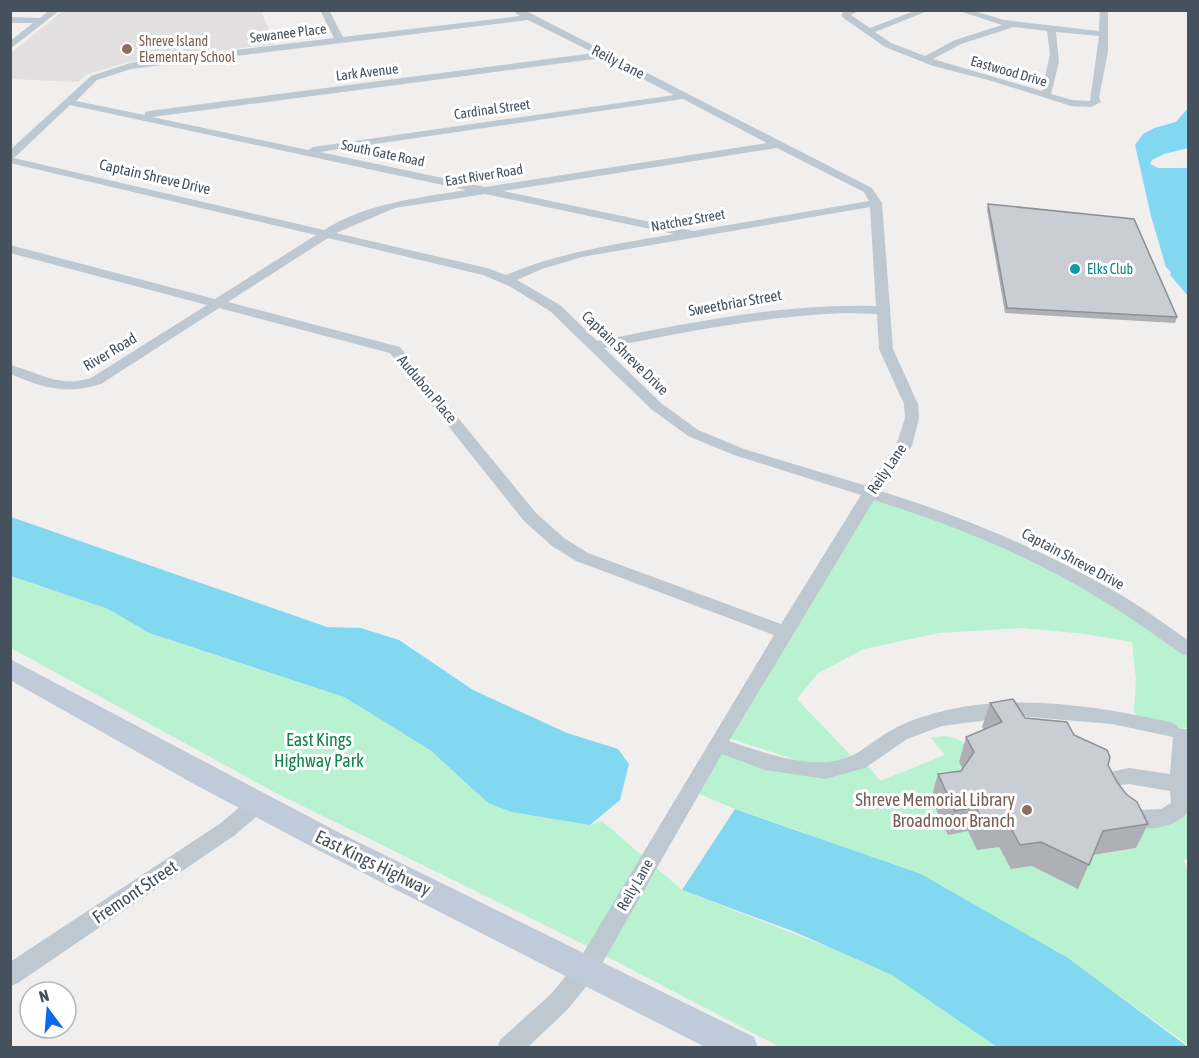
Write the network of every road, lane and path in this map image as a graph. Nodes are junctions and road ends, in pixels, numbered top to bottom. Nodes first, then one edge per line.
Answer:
1 (56, 10) edge
2 (324, 10) edge
3 (856, 10) edge
4 (926, 10) edge
5 (1104, 10) edge
6 (966, 11) edge
7 (523, 14) edge
8 (10, 20) edge
9 (42, 21) junction
10 (1014, 25) junction
11 (1051, 28) junction
12 (870, 31) junction
13 (1102, 34) junction
14 (340, 41) junction
15 (10, 46) edge
16 (602, 54) junction
17 (925, 60) junction
18 (1046, 95) junction
19 (685, 96) junction
20 (68, 102) junction
21 (136, 116) junction
22 (779, 144) junction
23 (303, 151) junction
24 (10, 156) edge
25 (10, 160) edge
26 (487, 190) junction
27 (876, 203) junction
28 (326, 234) junction
29 (690, 234) junction
30 (10, 249) edge
31 (508, 279) junction
32 (218, 304) junction
33 (883, 310) junction
34 (594, 346) junction
35 (10, 369) edge
36 (870, 493) junction
37 (786, 633) junction
38 (1188, 649) edge
39 (10, 668) edge
40 (1183, 733) edge
41 (720, 740) junction
42 (1180, 783) dead end
43 (257, 804) junction
44 (586, 968) junction
45 (10, 975) edge
46 (509, 1047) edge
47 (742, 1047) edge

1 - 9 street
2 - 14 street
3 - 12 street, Eastwood Drive
4 - 12 street
5 - 13 street, Eastwood Drive
6 - 10 street
7 - 14 street, Sewanee Place
7 - 16 street, Reily Lane
8 - 9 street
9 - 15 street
10 - 11 street
10 - 17 street
11 - 13 street
11 - 18 street
12 - 17 street, Eastwood Drive
13 - 18 street, Eastwood Drive
14 - 20 street, Sewanee Place
16 - 19 street, Reily Lane
16 - 21 street, Lark Avenue
17 - 18 street, Eastwood Drive
19 - 22 street, Reily Lane
19 - 23 street, Cardinal Street
20 - 21 street, South Gate Road
20 - 24 street, Sewanee Place
21 - 23 street, South Gate Road
22 - 26 street, East River Road
22 - 27 street, Reily Lane
23 - 26 street, South Gate Road
25 - 28 street, Captain Shreve Drive
26 - 28 street, East River Road
26 - 29 street, South Gate Road
27 - 29 street, Natchez Street
27 - 33 street, Reily Lane
28 - 31 street, Captain Shreve Drive
28 - 32 street, East River Road
29 - 31 street, Natchez Street
30 - 32 street, Audubon Place
31 - 34 street, Captain Shreve Drive
32 - 35 street, River Road
32 - 37 street, Audubon Place
33 - 34 street, Sweetbriar Street
33 - 36 street, Reily Lane
34 - 36 street, Captain Shreve Drive
36 - 37 street, Reily Lane
36 - 38 street, Captain Shreve Drive
37 - 41 street, Reily Lane
39 - 43 main road, East Kings Highway
40 - 41 street
40 - 42 street
41 - 44 street, Reily Lane
43 - 44 main road, East Kings Highway
43 - 45 street, Fremont Street
44 - 46 street, Reily Lane
44 - 47 main road, East Kings Highway

